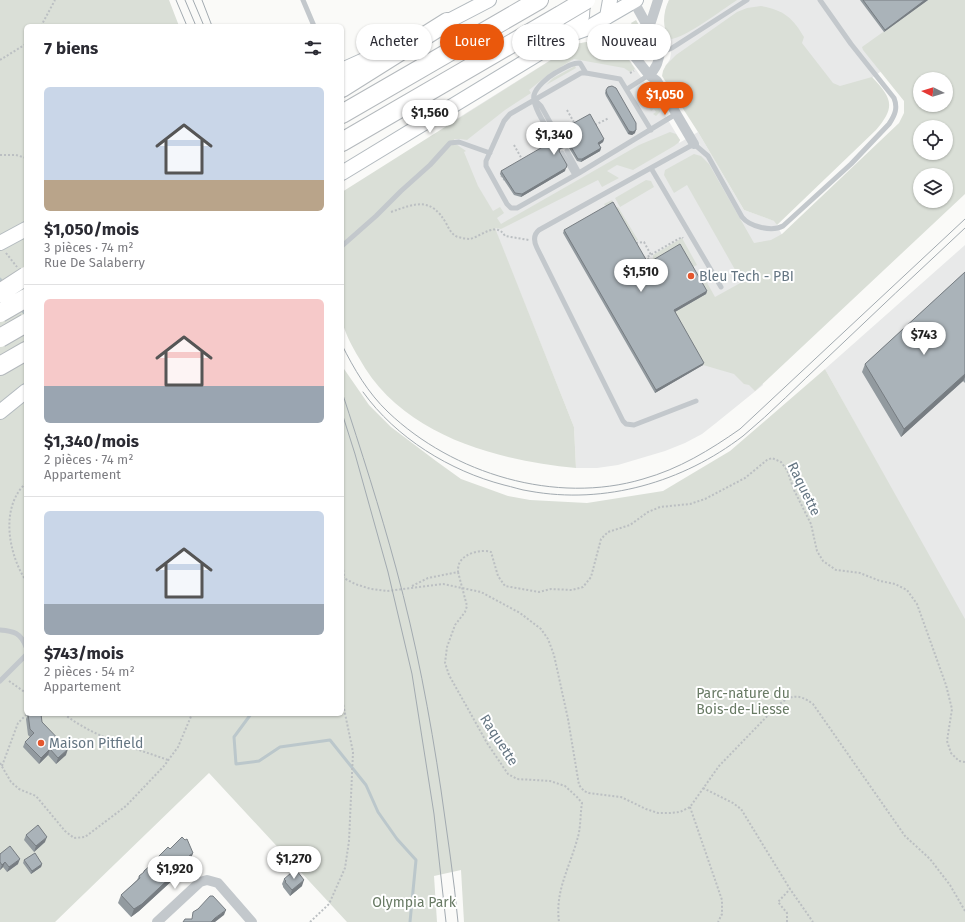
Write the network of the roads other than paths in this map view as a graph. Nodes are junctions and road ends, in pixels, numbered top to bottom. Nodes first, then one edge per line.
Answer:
1 (302, 0) edge
2 (489, 0) edge
3 (539, 0) edge
4 (581, 0) edge
5 (586, 0) edge
6 (610, 0) edge
7 (634, 0) edge
8 (658, 0) edge
9 (747, 0) edge
10 (820, 0) edge
11 (607, 17) junction
12 (448, 22) junction
13 (313, 24) edge
14 (576, 24) edge
15 (647, 24) edge
16 (650, 24) edge
17 (586, 29) junction
18 (579, 32) edge
19 (671, 48) edge
20 (529, 60) edge
21 (658, 60) edge
22 (344, 69) edge
23 (586, 72) junction
24 (649, 76) junction
25 (344, 87) edge
26 (627, 88) junction
27 (534, 100) junction
28 (344, 113) edge
29 (676, 114) junction
30 (651, 130) junction
31 (344, 141) edge
32 (558, 141) edge
33 (694, 144) junction
34 (564, 152) dead end
35 (490, 153) junction
36 (651, 168) junction
37 (344, 172) edge
38 (577, 174) junction
39 (24, 231) edge
40 (5, 243) edge
41 (344, 244) edge
42 (22, 272) edge
43 (721, 288) dead end
44 (0, 292) edge
45 (24, 299) edge
46 (0, 313) edge
47 (24, 324) edge
48 (0, 338) edge
49 (24, 353) edge
50 (3, 365) edge
51 (24, 392) edge
52 (696, 402) dead end
53 (0, 412) edge
54 (0, 630) edge
55 (24, 642) edge
56 (24, 657) edge
57 (2, 679) edge
58 (157, 922) edge
59 (252, 922) edge

1 - 13 lane
2 - 12 main road
3 - 28 highway
4 - 14 highway
5 - 31 highway, bridge
6 - 11 main road
7 - 11 main road
7 - 15 street
8 - 16 street
9 - 19 lane
10 - 33 lane
11 - 17 main road
12 - 22 main road
12 - 25 highway
17 - 18 main road
17 - 24 street
20 - 37 main road
21 - 24 street
23 - 26 lane
23 - 27 lane
23 - 27 lane
24 - 26 lane
24 - 29 street
26 - 30 lane
27 - 32 lane
27 - 35 lane
29 - 30 lane
29 - 33 street
30 - 38 lane
33 - 36 lane
34 - 38 lane
35 - 38 lane
35 - 41 lane
36 - 43 lane
36 - 52 lane
39 - 40 main road
42 - 44 highway, bridge
45 - 46 highway, bridge
47 - 48 highway, bridge
49 - 50 highway
51 - 53 main road
54 - 55 lane
56 - 57 lane
58 - 59 street

